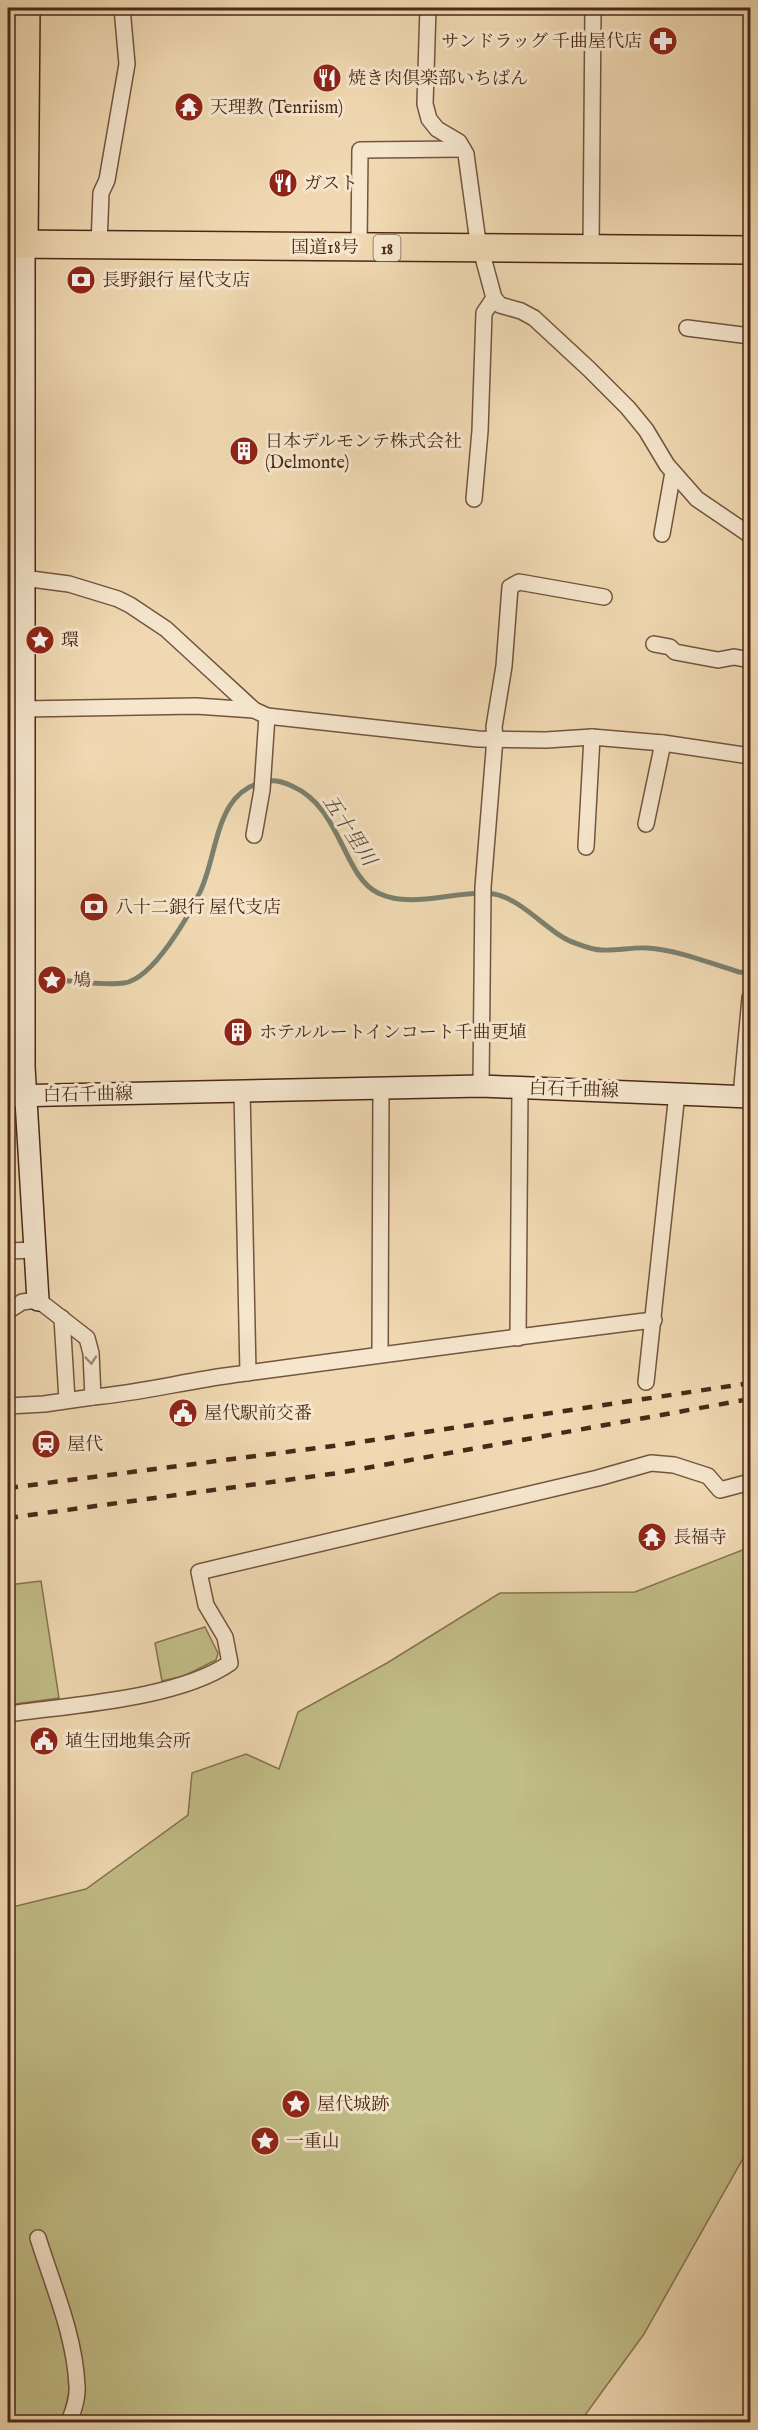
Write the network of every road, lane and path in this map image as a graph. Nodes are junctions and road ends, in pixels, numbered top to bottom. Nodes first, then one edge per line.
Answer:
1 (26, 8) edge
2 (123, 8) edge
3 (428, 8) edge
4 (593, 8) edge
5 (463, 149) junction
6 (16, 244) edge
7 (99, 245) junction
8 (359, 247) junction
9 (481, 248) junction
10 (591, 248) junction
11 (750, 250) edge
12 (495, 298) junction
13 (687, 328) dead end
14 (750, 336) edge
15 (16, 352) edge
16 (673, 472) junction
17 (474, 499) dead end
18 (662, 534) dead end
19 (750, 535) edge
20 (15, 577) edge
21 (604, 597) dead end
22 (654, 644) dead end
23 (15, 656) edge
24 (750, 660) edge
25 (23, 709) junction
26 (261, 713) junction
27 (592, 737) junction
28 (495, 738) junction
29 (663, 743) junction
30 (750, 756) edge
31 (15, 814) edge
32 (646, 824) dead end
33 (254, 835) dead end
34 (586, 847) dead end
35 (750, 998) edge
36 (481, 1086) junction
37 (381, 1088) junction
38 (520, 1088) junction
39 (242, 1091) junction
40 (677, 1093) junction
41 (16, 1096) edge
42 (746, 1096) edge
43 (35, 1250) junction
44 (8, 1251) edge
45 (38, 1300) junction
46 (8, 1311) edge
47 (62, 1318) junction
48 (654, 1320) junction
49 (518, 1338) junction
50 (380, 1354) junction
51 (248, 1373) junction
52 (646, 1382) dead end
53 (93, 1397) junction
54 (67, 1400) junction
55 (8, 1406) edge
56 (750, 1482) edge
57 (8, 1714) edge
58 (38, 2238) dead end
59 (69, 2422) edge

1 - 6 highway
2 - 7 street
3 - 5 street
4 - 10 street
5 - 8 street
5 - 9 street
6 - 7 highway, 国道18号 / 18
6 - 15 main road, 白石千曲線
7 - 8 highway, 国道18号 / 18
8 - 9 highway, 国道18号 / 18
9 - 10 highway, 国道18号 / 18
9 - 12 street
10 - 11 highway, 国道18号 / 18
12 - 16 street
12 - 17 street
13 - 14 street
15 - 20 main road, 白石千曲線
16 - 18 street
16 - 19 street
20 - 23 main road, 白石千曲線
20 - 26 street
21 - 28 street
22 - 24 street
23 - 25 main road, 白石千曲線
25 - 26 street
25 - 31 main road, 白石千曲線
26 - 28 street
26 - 33 street
27 - 28 street
27 - 29 street
27 - 34 street
28 - 36 street
29 - 30 street
29 - 32 street
31 - 41 main road, 白石千曲線
35 - 42 street
36 - 37 main road, 白石千曲線
36 - 38 main road, 白石千曲線
37 - 39 main road, 白石千曲線
37 - 50 street
38 - 40 main road, 白石千曲線
38 - 49 street
39 - 41 main road, 白石千曲線
39 - 51 street
40 - 42 main road, 白石千曲線
40 - 48 street
41 - 43 main road
43 - 44 street
43 - 45 main road
45 - 46 street
45 - 47 street
47 -> 53 street
47 - 54 street
48 - 49 street
48 - 52 street
49 - 50 street
50 - 51 street
51 - 53 street
53 - 54 street
54 - 55 street
56 - 57 street
58 - 59 street

